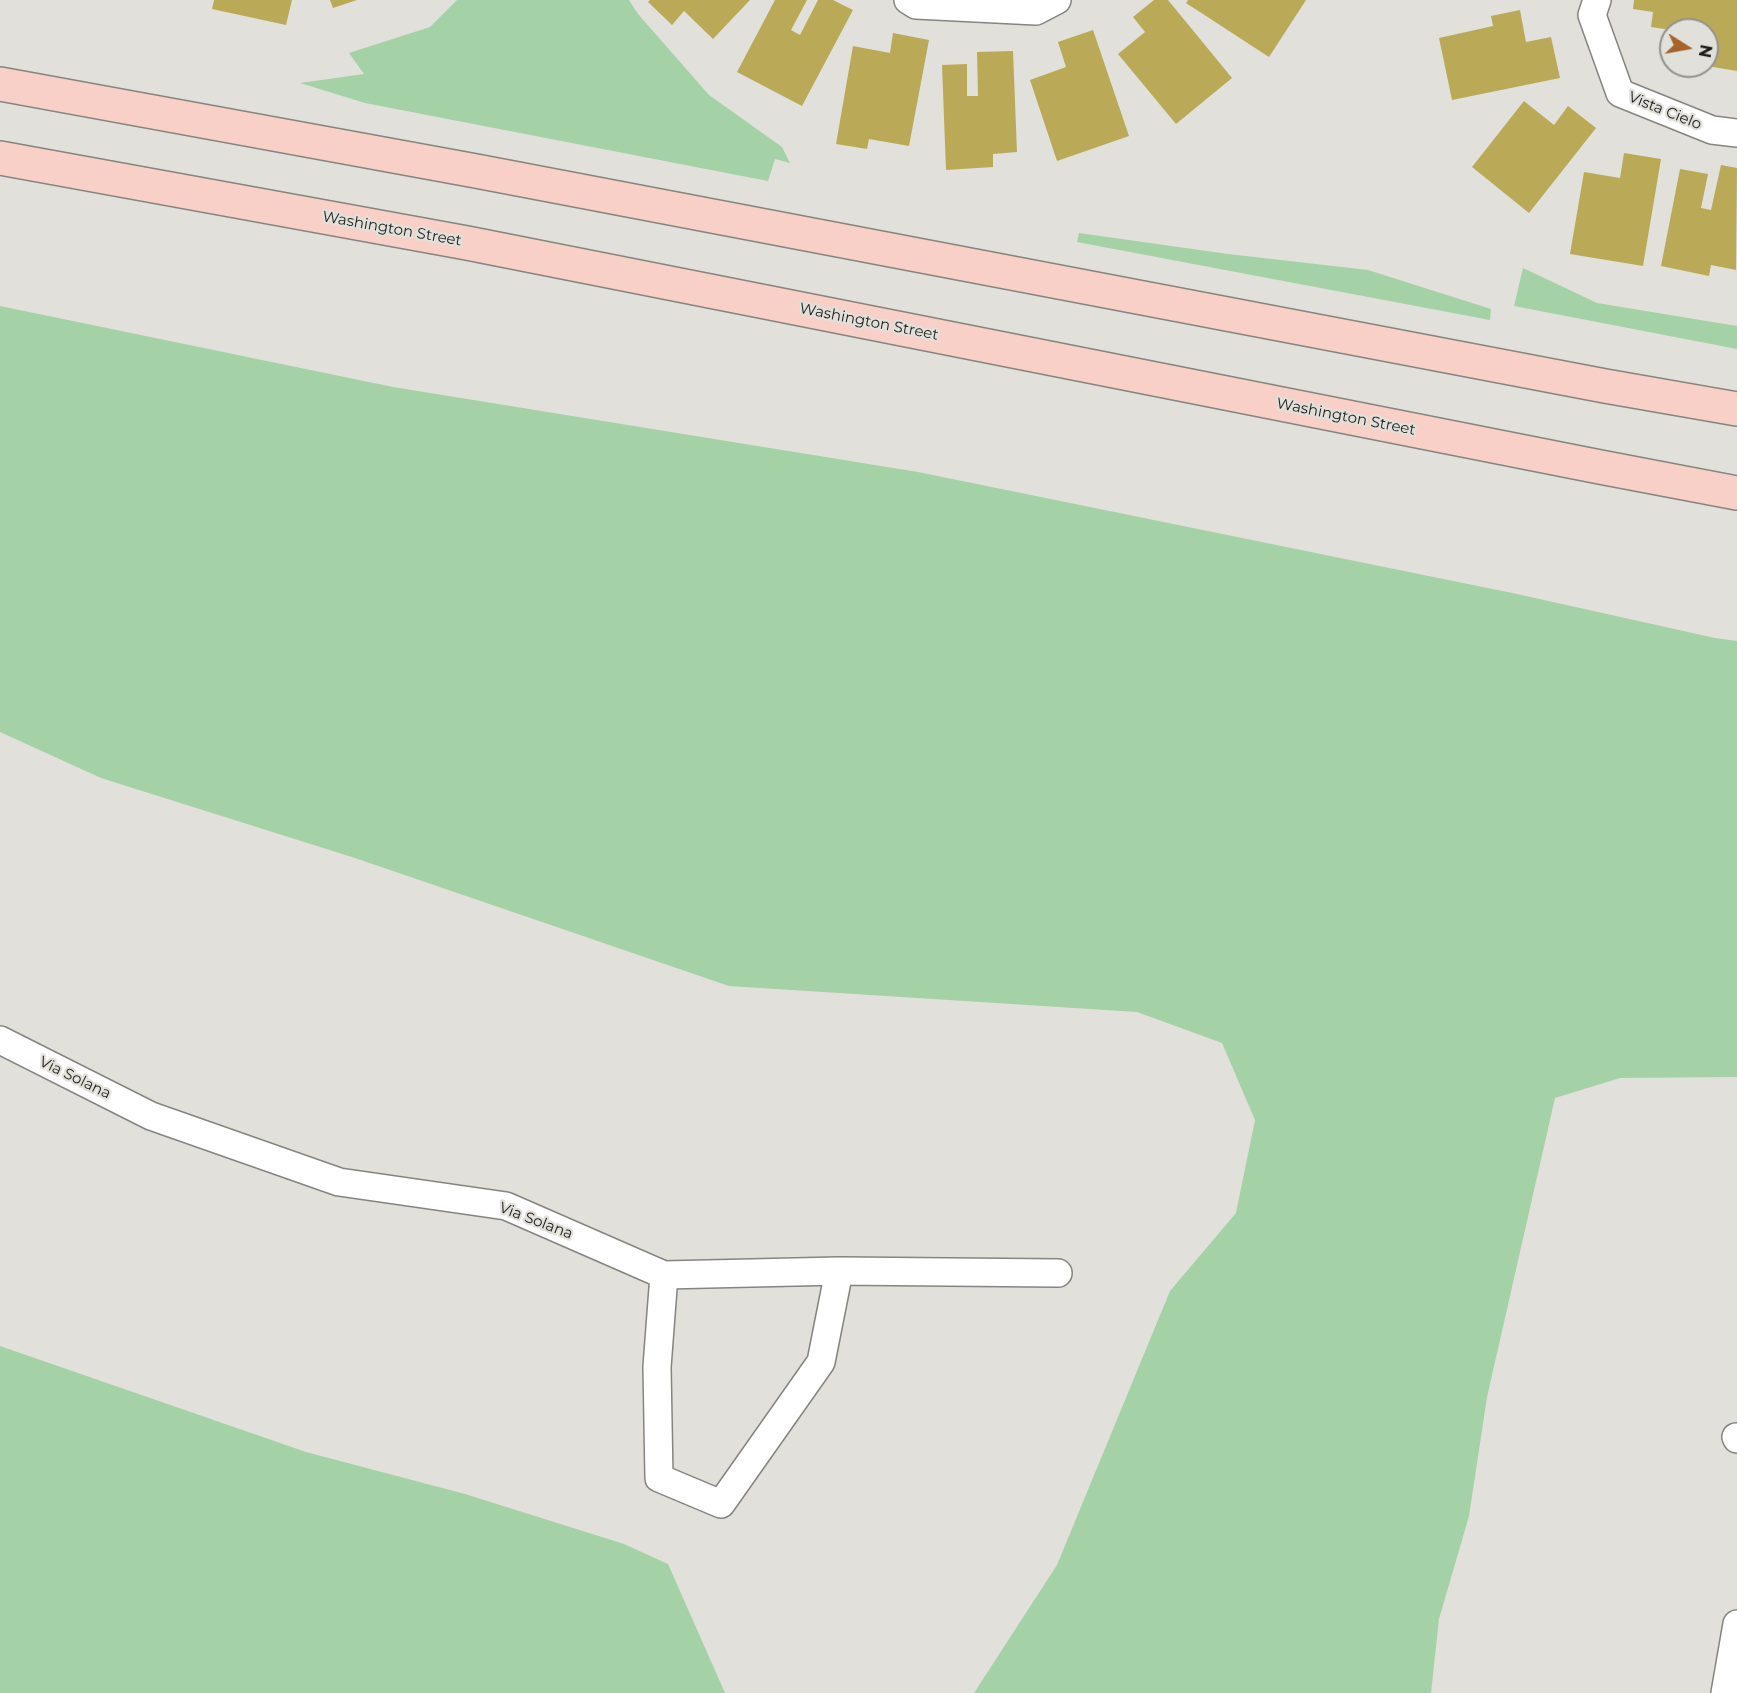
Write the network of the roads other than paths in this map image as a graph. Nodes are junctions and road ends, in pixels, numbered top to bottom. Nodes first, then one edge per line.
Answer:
1 (909, 0) edge
2 (1057, 0) edge
3 (1597, 0) edge
4 (0, 84) edge
5 (1737, 133) edge
6 (0, 158) edge
7 (1737, 409) edge
8 (1737, 493) edge
9 (0, 1040) edge
10 (839, 1271) junction
11 (1058, 1273) dead end
12 (664, 1275) junction
13 (1737, 1624) edge
14 (1725, 1693) edge

1 - 2 street
3 - 5 street, Vista Cielo
4 - 7 main road
6 - 8 main road, Washington Street
9 - 12 street, Via Solana
10 - 11 street, Via Solana
10 - 12 street, Via Solana
10 - 12 street
13 - 14 street

